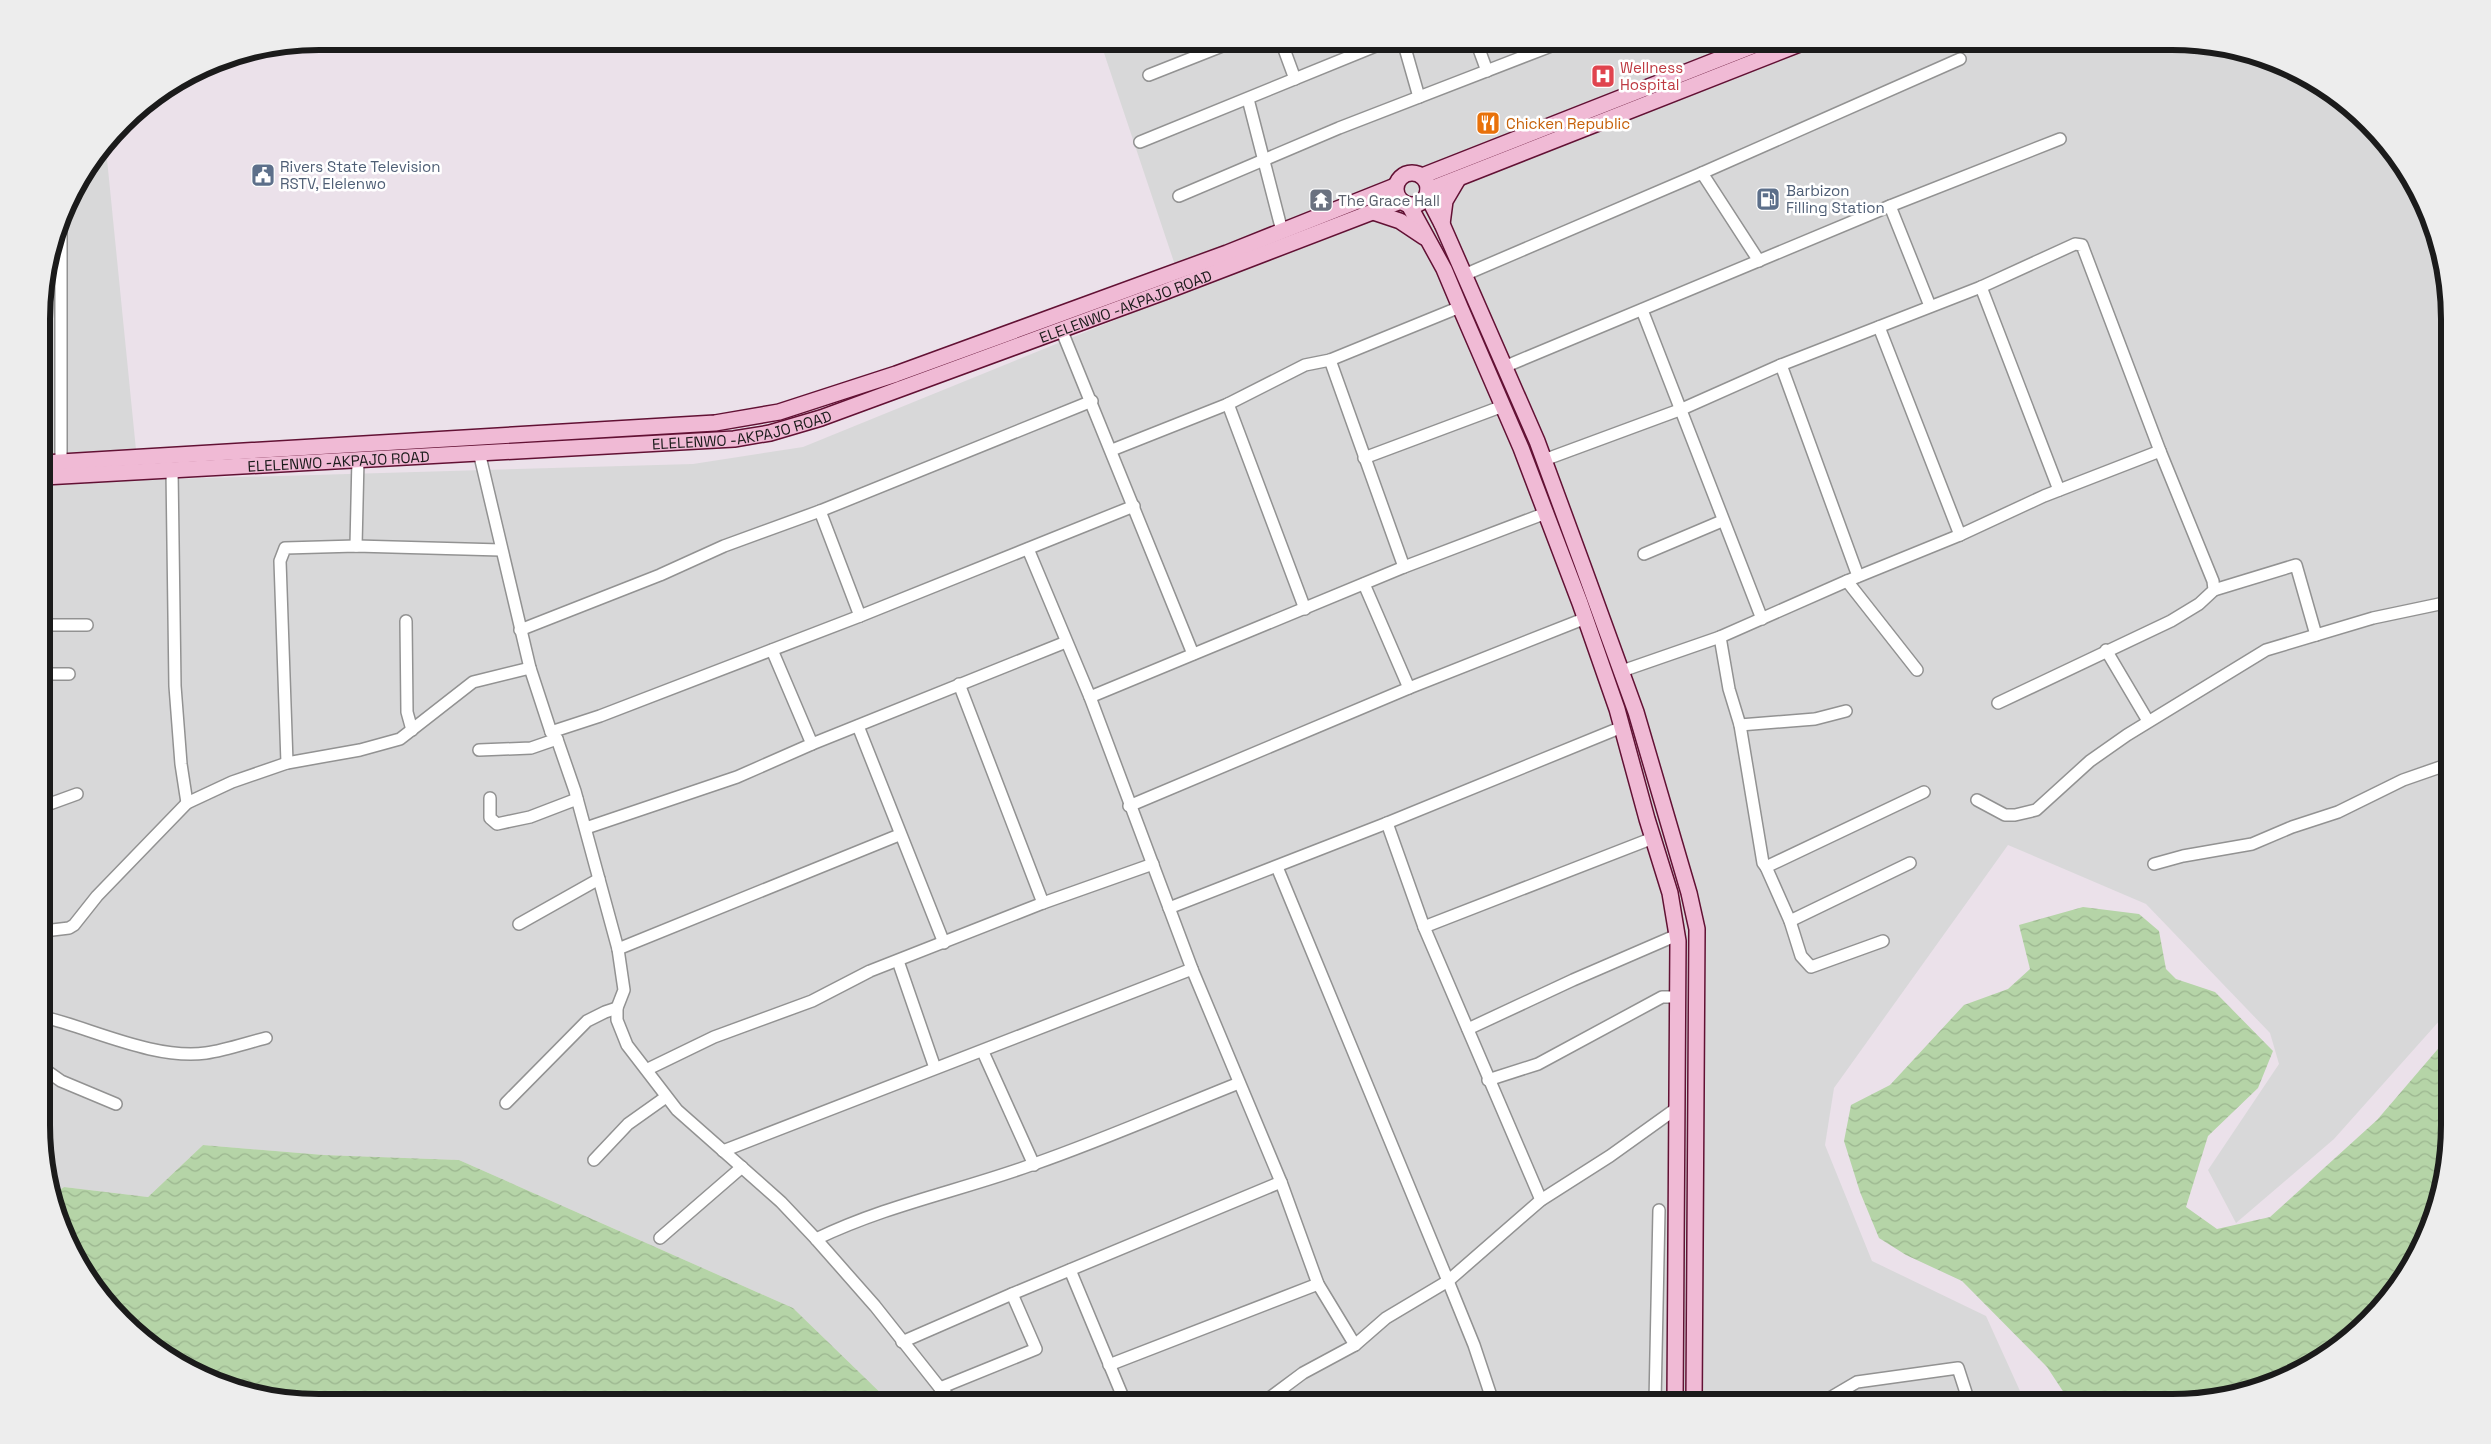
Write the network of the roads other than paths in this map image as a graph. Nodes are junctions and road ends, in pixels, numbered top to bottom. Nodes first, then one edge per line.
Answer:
1 (1212, 50) edge
2 (1284, 50) edge
3 (1366, 50) edge
4 (1405, 50) edge
5 (1479, 50) edge
6 (1541, 50) edge
7 (1722, 50) edge
8 (1742, 50) edge
9 (1784, 50) edge
10 (1725, 57) junction
11 (1960, 59) dead end
12 (1487, 71) junction
13 (1149, 75) dead end
14 (1295, 79) junction
15 (1418, 97) junction
16 (1248, 98) junction
17 (2060, 139) dead end
18 (1140, 142) dead end
19 (1264, 160) junction
20 (1702, 173) junction
21 (1422, 176) junction
22 (1458, 179) junction
23 (1395, 186) junction
24 (1428, 193) junction
25 (1179, 196) dead end
26 (1405, 203) junction
27 (1890, 206) junction
28 (1373, 212) junction
29 (1442, 224) junction
30 (1282, 231) junction
31 (1428, 240) junction
32 (61, 242) edge
33 (1759, 261) junction
34 (1464, 275) junction
35 (1980, 287) junction
36 (1930, 306) junction
37 (1460, 307) junction
38 (1642, 310) junction
39 (1879, 327) junction
40 (1061, 329) junction
41 (1330, 360) junction
42 (1780, 365) junction
43 (1504, 367) junction
44 (1092, 401) junction
45 (1228, 404) junction
46 (1503, 406) junction
47 (1682, 409) junction
48 (1112, 450) junction
49 (2160, 451) junction
50 (479, 452) junction
51 (1364, 458) junction
52 (358, 459) junction
53 (1544, 460) junction
54 (61, 462) junction
55 (50, 463) edge
56 (172, 470) junction
57 (50, 477) edge
58 (2059, 490) junction
59 (1134, 506) junction
60 (820, 511) junction
61 (1546, 513) junction
62 (1722, 521) junction
63 (1960, 535) junction
64 (356, 546) junction
65 (1028, 549) junction
66 (501, 550) junction
67 (1644, 554) dead end
68 (1404, 567) junction
69 (1853, 578) junction
70 (1364, 584) junction
71 (2214, 590) junction
72 (2441, 604) edge
73 (1305, 609) junction
74 (860, 616) junction
75 (1586, 618) junction
76 (1762, 619) junction
77 (406, 621) dead end
78 (50, 625) edge
79 (87, 625) dead end
80 (520, 630) junction
81 (2316, 635) junction
82 (1720, 637) junction
83 (1066, 642) junction
84 (772, 650) junction
85 (2106, 650) junction
86 (1193, 654) junction
87 (530, 668) junction
88 (1917, 670) dead end
89 (1622, 671) junction
90 (50, 674) edge
91 (69, 674) dead end
92 (959, 684) junction
93 (1408, 688) junction
94 (1090, 697) junction
95 (1998, 703) dead end
96 (1846, 711) dead end
97 (2148, 721) junction
98 (1740, 725) junction
99 (858, 726) junction
100 (1622, 727) junction
101 (412, 730) junction
102 (554, 735) junction
103 (812, 744) junction
104 (479, 750) dead end
105 (288, 763) junction
106 (2441, 767) edge
107 (1924, 792) dead end
108 (77, 794) dead end
109 (490, 798) dead end
110 (577, 799) junction
111 (1977, 800) dead end
112 (187, 803) junction
113 (50, 804) edge
114 (1129, 806) junction
115 (1387, 823) junction
116 (586, 828) junction
117 (900, 835) junction
118 (1653, 838) junction
119 (1910, 862) dead end
120 (1153, 864) junction
121 (2154, 864) dead end
122 (1277, 867) junction
123 (1766, 867) junction
124 (599, 879) junction
125 (1043, 903) junction
126 (1169, 908) junction
127 (1790, 922) junction
128 (519, 924) dead end
129 (1424, 927) junction
130 (50, 930) edge
131 (1677, 936) junction
132 (1883, 941) dead end
133 (944, 944) junction
134 (618, 949) junction
135 (898, 961) junction
136 (1192, 969) junction
137 (1677, 997) junction
138 (618, 1008) junction
139 (50, 1019) edge
140 (1468, 1029) junction
141 (266, 1038) dead end
142 (983, 1052) junction
143 (648, 1068) junction
144 (935, 1068) junction
145 (50, 1073) edge
146 (1488, 1080) junction
147 (1239, 1083) junction
148 (666, 1097) junction
149 (506, 1103) dead end
150 (116, 1104) dead end
151 (1677, 1108) junction
152 (724, 1151) junction
153 (594, 1160) dead end
154 (1034, 1165) junction
155 (742, 1168) junction
156 (1281, 1182) junction
157 (1541, 1200) junction
158 (1658, 1210) dead end
159 (660, 1238) dead end
160 (816, 1239) junction
161 (1070, 1270) junction
162 (1448, 1281) junction
163 (1318, 1284) junction
164 (1012, 1294) junction
165 (902, 1342) junction
166 (1355, 1345) junction
167 (1109, 1366) junction
168 (940, 1388) junction
169 (946, 1394) edge
170 (1121, 1394) edge
171 (1275, 1394) edge
172 (1490, 1394) edge
173 (1655, 1394) edge
174 (1675, 1394) edge
175 (1694, 1394) edge
176 (1837, 1394) edge
177 (1966, 1394) edge

1 - 13 street
2 - 14 street
3 - 14 street
4 - 15 street
5 - 12 street
6 - 12 street
7 - 10 street
8 - 10 main road
9 - 22 main road
10 - 21 main road
11 - 20 street
12 - 15 street
14 - 16 street
15 - 19 street
16 - 18 street
16 - 19 street
17 - 27 street
19 - 25 street
19 - 30 street
20 - 33 street
20 - 34 street
21 - 23 main road
21 - 24 main road
22 - 24 main road
22 - 29 main road
23 - 26 main road
23 - 30 main road, ELELENWO -AKPAJO ROAD
24 - 26 main road
24 - 29 main road
26 - 28 main road, ELELENWO -AKPAJO ROAD
26 - 31 main road
27 - 33 street
27 - 36 street
28 - 31 main road
28 - 40 main road, ELELENWO -AKPAJO ROAD
29 - 34 main road
30 - 54 main road, ELELENWO -AKPAJO ROAD
31 - 37 main road
32 - 54 street
33 - 38 street
34 - 43 main road
35 - 36 street
35 - 49 street
35 - 58 street
36 - 39 street
37 - 41 street
37 - 46 main road
38 - 43 street
38 - 47 street
39 - 42 street
39 - 63 street
40 - 44 street
40 - 50 main road, ELELENWO -AKPAJO ROAD
41 - 45 street
41 - 51 street
42 - 47 street
42 - 69 street
43 - 53 main road
44 - 48 street
44 - 60 street
45 - 48 street
45 - 73 street
46 - 51 street
46 - 61 main road
47 - 53 street
47 - 62 street
48 - 59 street
49 - 58 street
49 - 71 street
50 - 52 main road, ELELENWO -AKPAJO ROAD
50 - 66 street
51 - 68 street
52 - 56 main road, ELELENWO -AKPAJO ROAD
52 - 64 street
53 - 89 main road
54 - 55 main road, ELELENWO -AKPAJO ROAD
56 - 57 main road, ELELENWO -AKPAJO ROAD
56 - 112 street
58 - 63 street
59 - 65 street
59 - 86 street
60 - 74 street
60 - 80 street
61 - 68 street
61 - 75 main road
62 - 67 street
62 - 76 street
63 - 69 street
64 - 66 street
64 - 105 street
65 - 74 street
65 - 83 street
66 - 80 street
68 - 70 street
69 - 76 street
69 - 88 street
70 - 73 street
70 - 93 street
71 - 81 street
71 - 85 street
72 - 81 street
73 - 86 street
74 - 84 street
75 - 93 street
75 - 100 main road
76 - 82 street
77 - 101 street
78 - 79 street
80 - 87 street
81 - 97 street
82 - 89 street
82 - 98 street
83 - 92 street
83 - 94 street
84 - 102 street
84 - 103 street
85 - 95 street
85 - 97 street
86 - 94 street
87 - 101 street
87 - 102 street
89 - 175 main road
90 - 91 street
92 - 99 street
92 - 125 street
93 - 114 street
94 - 114 street
96 - 98 street
97 - 111 street
98 - 123 street
99 - 103 street
99 - 117 street
100 - 115 street
100 - 118 main road
101 - 105 street
102 - 104 street
102 - 110 street
103 - 116 street
105 - 112 street
106 - 121 street
107 - 123 street
108 - 113 street
109 - 110 street
110 - 116 street
112 - 130 street
114 - 120 street
115 - 122 street
115 - 129 street
116 - 124 street
117 - 133 street
117 - 134 street
118 - 129 street
118 - 131 main road
119 - 127 street
120 - 125 street
120 - 126 street
122 - 126 street
122 - 162 street
123 - 127 street
124 - 128 street
124 - 134 street
125 - 133 street
126 - 136 street
127 - 132 street
129 - 140 street
131 - 137 main road
131 - 140 street
133 - 135 street
134 - 138 street
135 - 143 street
135 - 144 street
136 - 142 street
136 - 147 street
137 - 146 street
137 - 151 main road
138 - 143 street
138 - 149 street
139 - 141 street
140 - 146 street
142 - 144 street
142 - 154 street
143 - 148 street
144 - 152 street
145 - 150 street
146 - 157 street
147 - 154 street
147 - 156 street
148 - 152 street
148 - 153 street
151 - 157 street
151 - 174 main road
152 - 155 street
154 - 160 street
155 - 159 street
155 - 160 street
156 - 161 street
156 - 163 street
157 - 162 street
158 - 173 street
160 - 165 street
161 - 164 street
161 - 167 street
162 - 166 street
162 - 172 street
163 - 166 street
163 - 167 street
164 - 165 street
164 - 168 street
165 - 168 street
166 - 171 street
167 - 170 street
168 - 169 street
176 - 177 street

